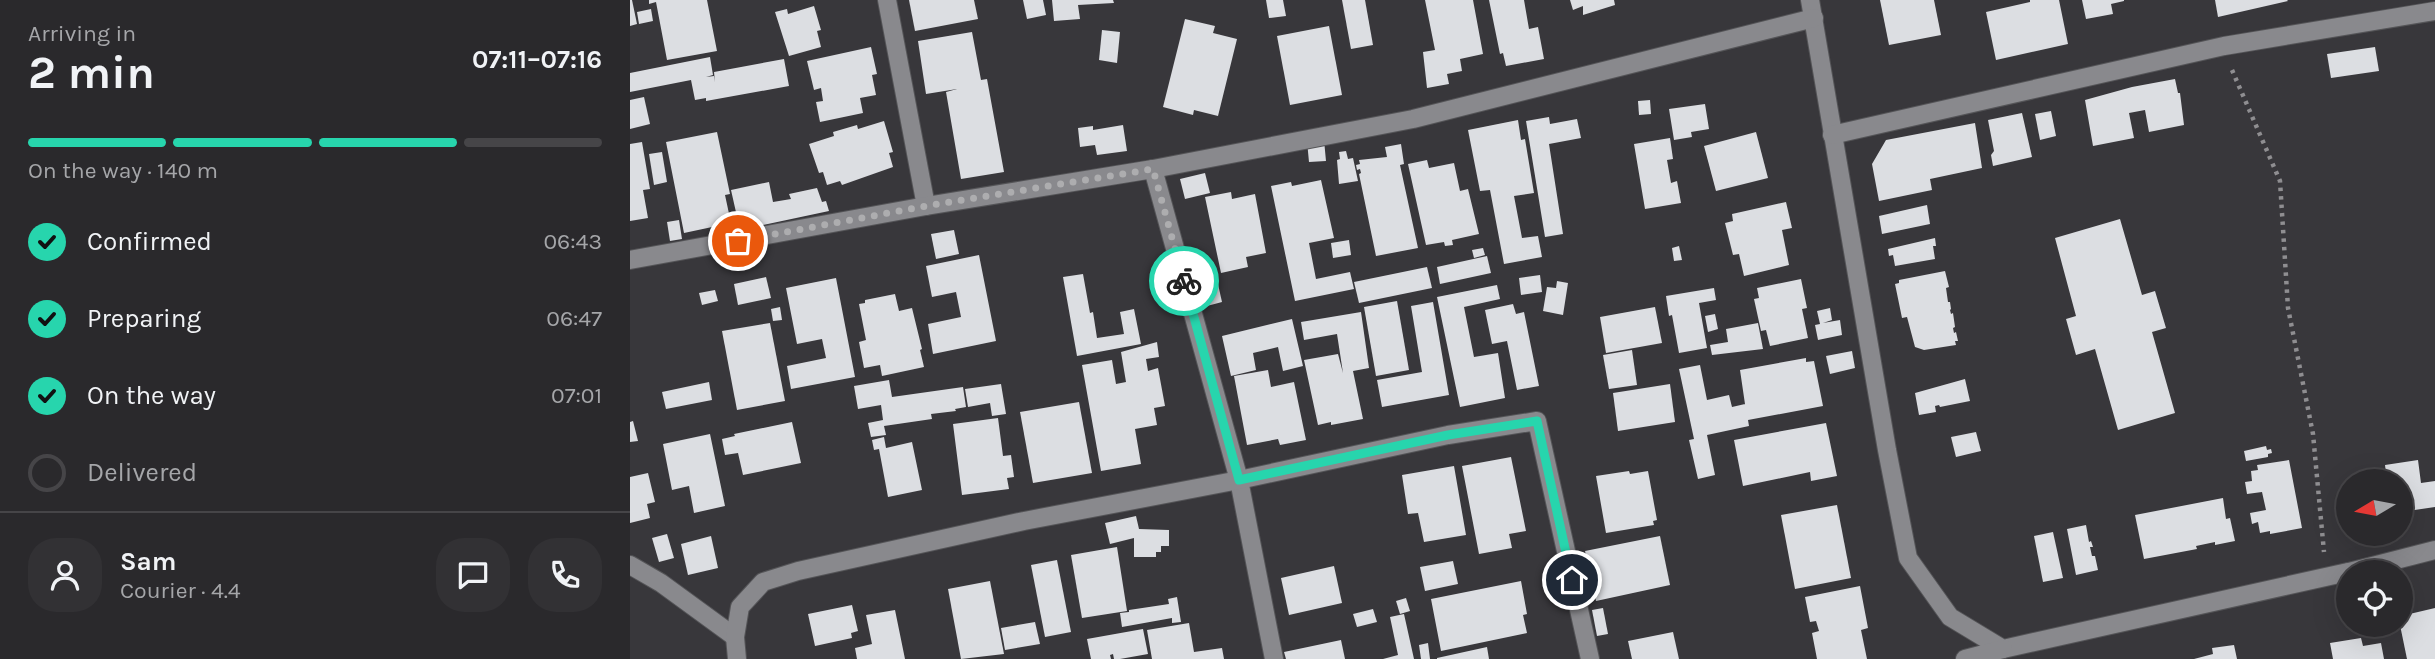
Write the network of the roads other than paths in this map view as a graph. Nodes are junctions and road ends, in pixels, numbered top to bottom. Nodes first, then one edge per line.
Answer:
1 (887, 0) edge
2 (1812, 9) edge
3 (2435, 11) edge
4 (1832, 135) junction
5 (1153, 169) junction
6 (926, 206) junction
7 (630, 260) edge
8 (1239, 480) junction
9 (2435, 550) edge
10 (2396, 560) edge
11 (630, 565) edge
12 (2336, 576) edge
13 (735, 637) junction
14 (2003, 649) junction
15 (737, 659) edge
16 (1274, 659) edge
17 (1590, 659) edge
18 (1965, 659) edge

1 - 6 street
2 - 4 street
2 - 5 street
3 - 4 street
4 - 14 street
5 - 6 street
5 - 8 street
6 - 7 street
8 - 13 street
8 - 16 street
8 - 17 street
9 - 10 street
11 - 13 street
12 - 14 street
13 - 15 street
14 - 18 street

